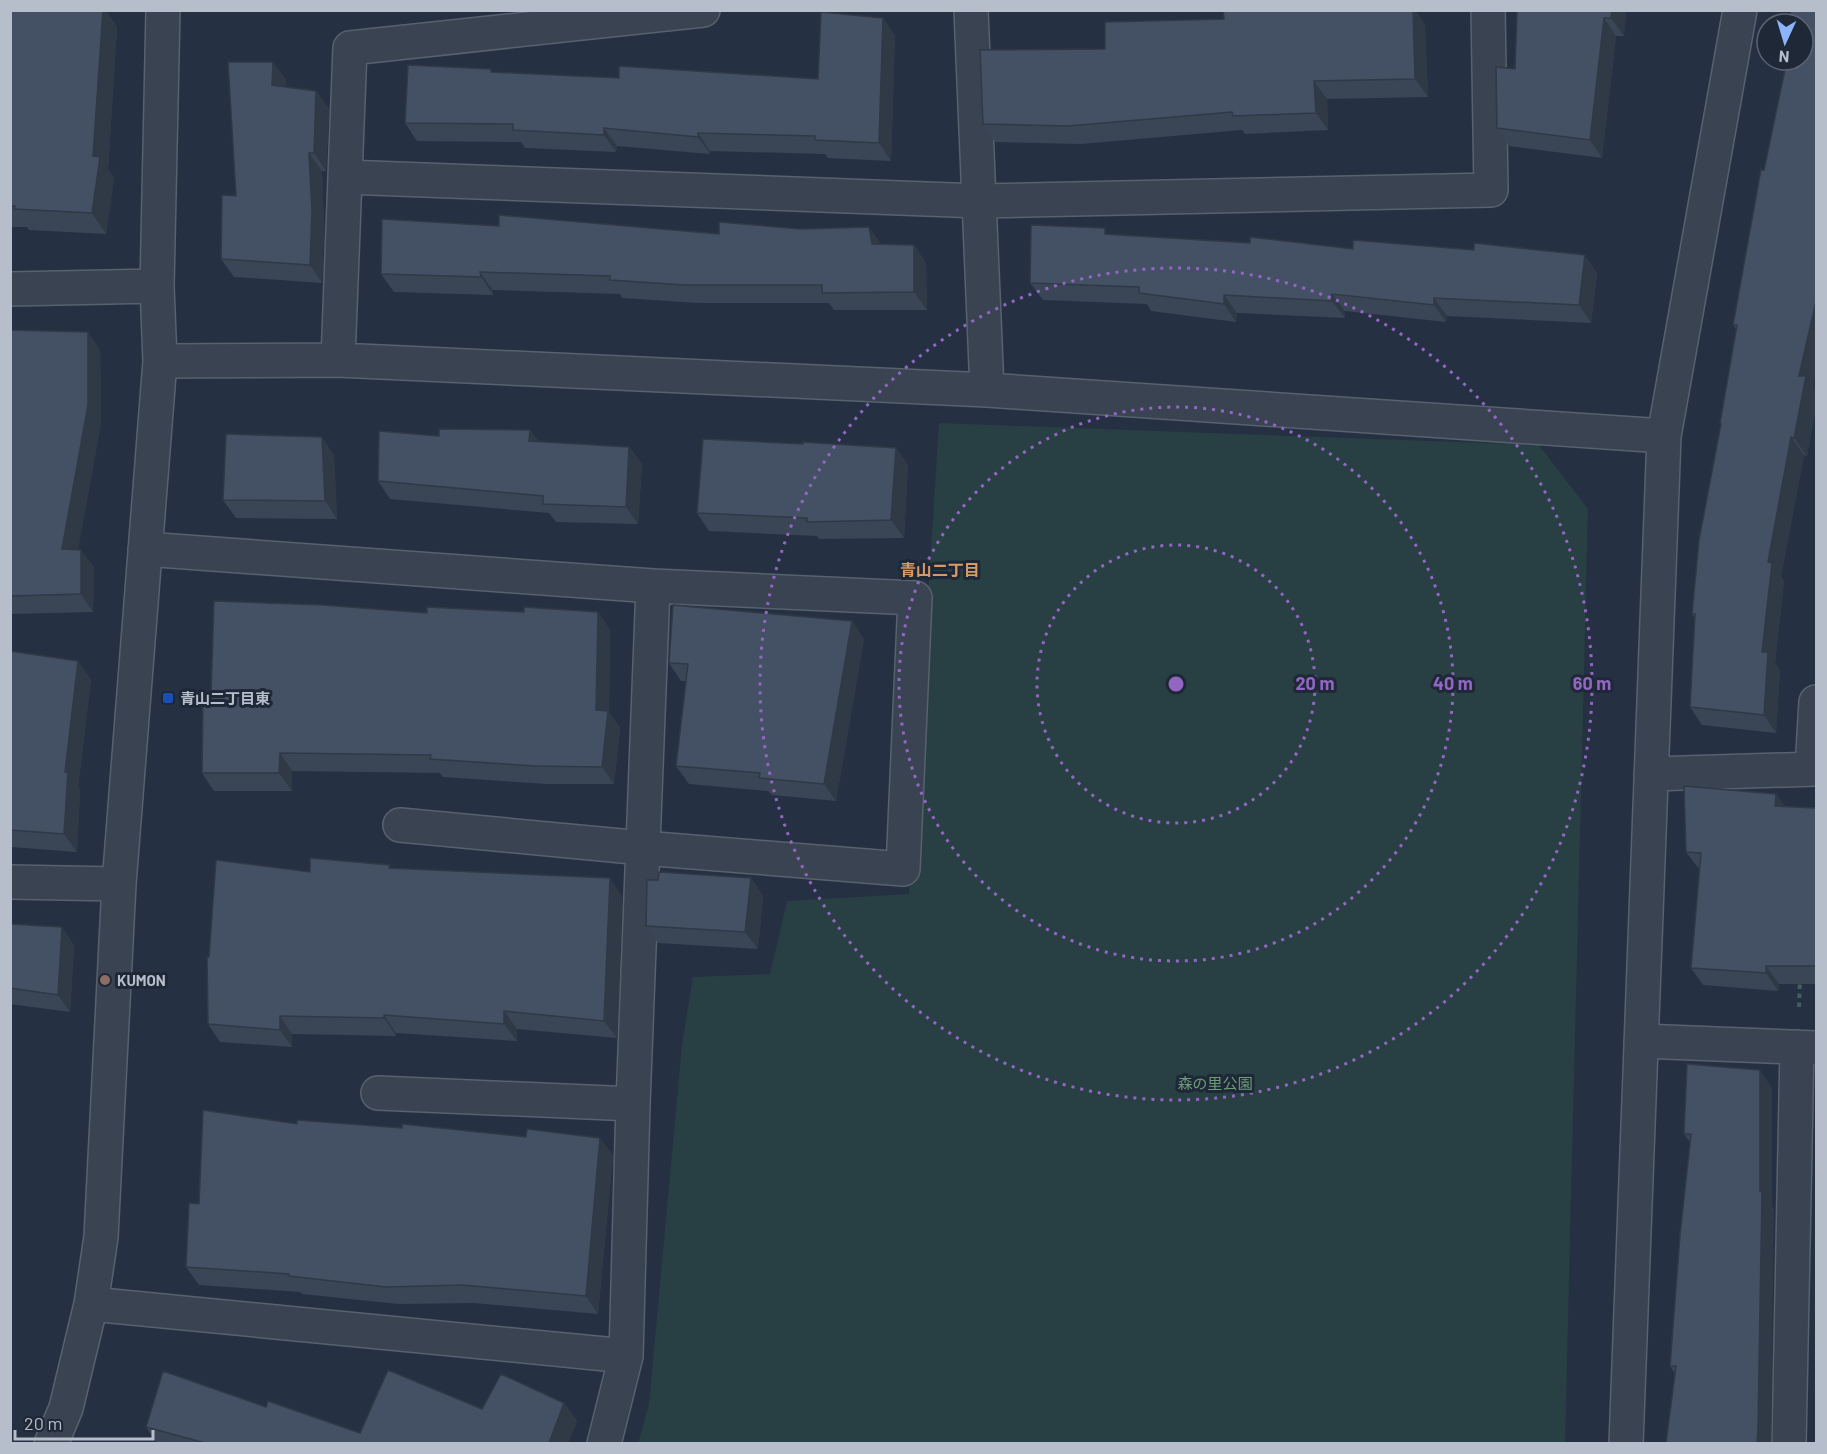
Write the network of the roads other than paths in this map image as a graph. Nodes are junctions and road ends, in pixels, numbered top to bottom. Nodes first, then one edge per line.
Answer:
1 (163, 10) edge
2 (703, 10) edge
3 (971, 10) edge
4 (1488, 10) edge
5 (1740, 10) edge
6 (345, 177) junction
7 (979, 201) junction
8 (157, 286) junction
9 (10, 289) edge
10 (338, 360) junction
11 (160, 361) junction
12 (987, 390) junction
13 (1664, 436) junction
14 (145, 549) junction
15 (652, 586) junction
16 (1816, 702) edge
17 (1814, 769) edge
18 (1651, 774) junction
19 (400, 825) dead end
20 (643, 848) junction
21 (10, 882) edge
22 (119, 884) junction
23 (1641, 1041) junction
24 (1807, 1047) edge
25 (378, 1093) dead end
26 (633, 1104) junction
27 (91, 1304) junction
28 (626, 1356) junction
29 (51, 1443) edge
30 (604, 1443) edge
31 (1626, 1443) edge
32 (1789, 1443) edge

1 - 8 street
2 - 6 street
3 - 7 street
4 - 7 street
5 - 13 street
6 - 7 street
6 - 10 street
7 - 12 street
8 - 9 street
8 - 11 street
10 - 11 street
10 - 12 street
11 - 14 street
12 - 13 street
13 - 18 street
14 - 15 street
14 - 22 street
15 - 20 street
15 - 20 street
16 - 17 street
17 - 18 street
18 - 23 street
19 - 20 street
20 - 26 street
21 - 22 street
22 - 27 street
23 - 24 street
23 - 31 street
24 - 32 street
25 - 26 street
26 - 28 street
27 - 28 street
27 - 29 street
28 - 30 street

